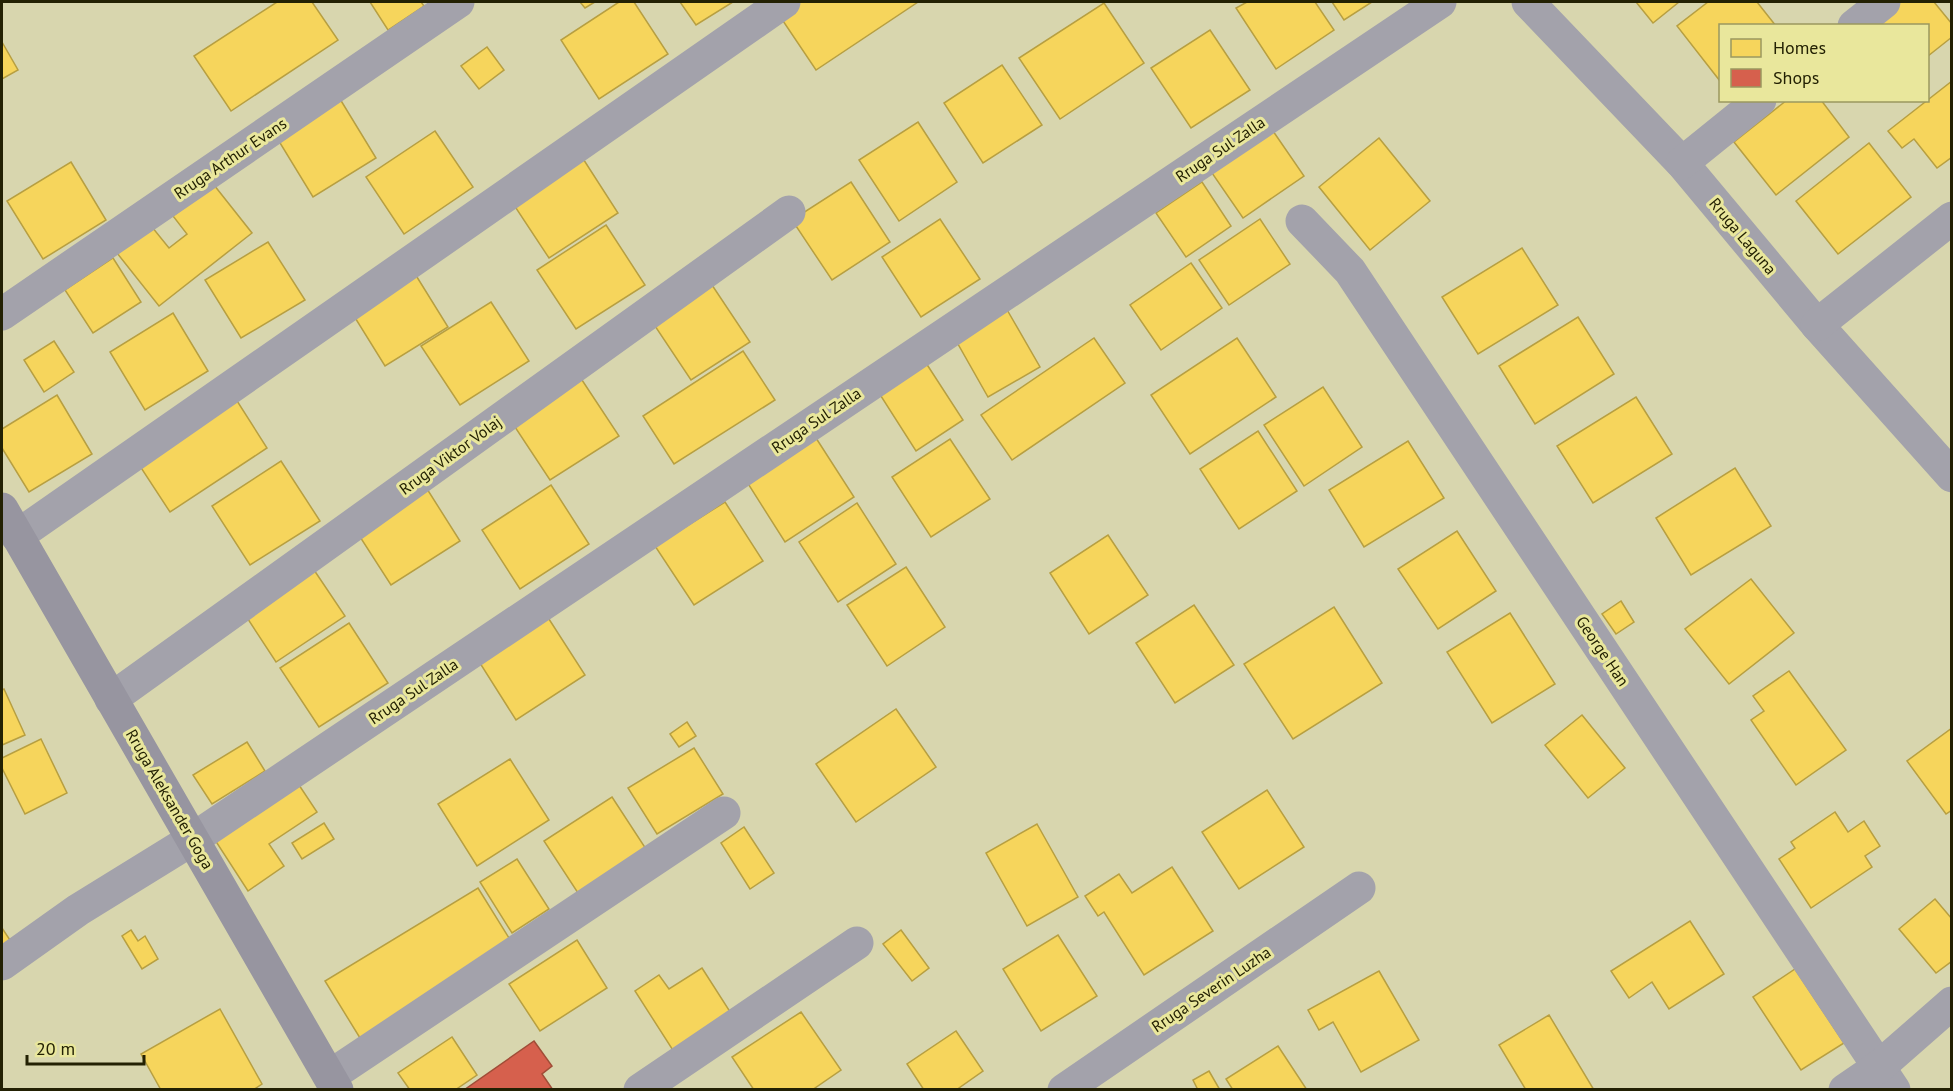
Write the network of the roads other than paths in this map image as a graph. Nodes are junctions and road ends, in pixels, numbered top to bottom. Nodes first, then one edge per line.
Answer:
1 (458, 2) edge
2 (784, 2) edge
3 (1440, 2) edge
4 (1528, 2) edge
5 (1884, 2) edge
6 (1856, 24) edge
7 (1758, 102) edge
8 (1682, 163) junction
9 (789, 212) dead end
10 (1952, 218) edge
11 (1302, 221) dead end
12 (2, 314) edge
13 (1817, 324) junction
14 (1949, 470) edge
15 (9, 522) edge
16 (111, 699) junction
17 (724, 813) dead end
18 (193, 839) junction
19 (1359, 888) dead end
20 (856, 943) dead end
21 (2, 964) edge
22 (1952, 1003) edge
23 (1887, 1078) edge
24 (334, 1083) edge
25 (639, 1089) edge
26 (1064, 1089) edge
27 (1845, 1089) edge

1 - 12 street, Rruga Arthur Evans
2 - 15 street
3 - 18 street, Rruga Sul Zalla
4 - 8 street, Rruga Laguna
5 - 6 street
7 - 8 street
8 - 13 street, Rruga Laguna
9 - 16 street, Rruga Viktor Volaj
10 - 13 street
11 - 23 street, George Han
13 - 14 street, Rruga Laguna
15 - 16 main road, Rruga Aleksander Goga
16 - 18 main road, Rruga Aleksander Goga
17 - 24 street
18 - 21 street, Rruga Sul Zalla
18 - 24 main road, Rruga Aleksander Goga
19 - 26 street, Rruga Severin Luzha
20 - 25 street
22 - 23 street
23 - 27 street

